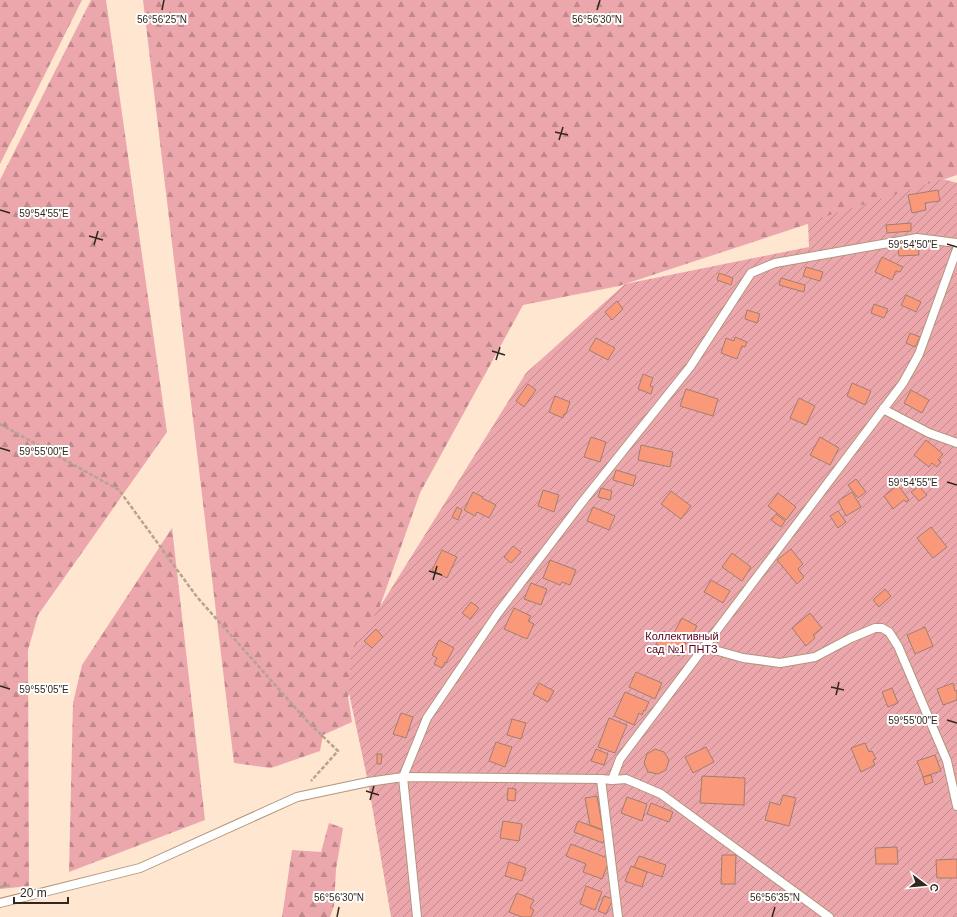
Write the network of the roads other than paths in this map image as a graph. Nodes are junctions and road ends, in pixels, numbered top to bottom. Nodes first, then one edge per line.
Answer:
1 (957, 243) edge
2 (957, 249) edge
3 (883, 409) junction
4 (957, 443) edge
5 (704, 647) junction
6 (403, 777) junction
7 (601, 779) junction
8 (612, 780) junction
9 (957, 806) edge
10 (0, 903) edge
11 (417, 917) edge
12 (618, 917) edge
13 (829, 917) edge

1 - 6 lane
2 - 3 lane
3 - 4 lane
3 - 5 lane
5 - 8 lane
5 - 9 lane
6 - 7 lane
6 - 10 lane
6 - 11 lane
7 - 8 lane
7 - 12 lane
8 - 13 lane

